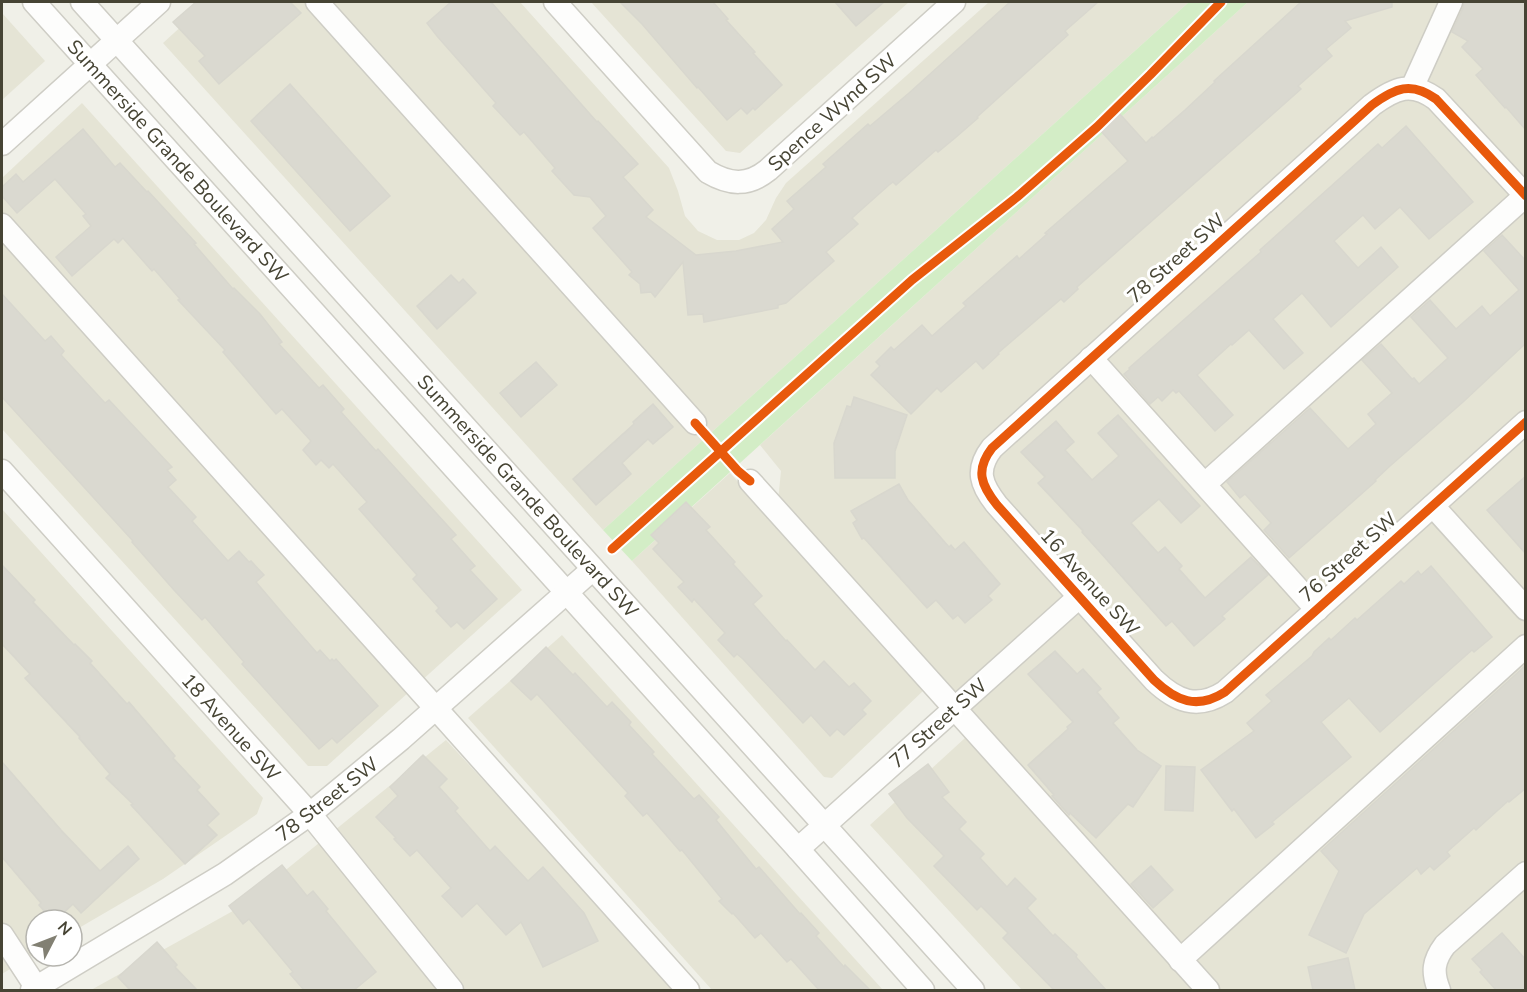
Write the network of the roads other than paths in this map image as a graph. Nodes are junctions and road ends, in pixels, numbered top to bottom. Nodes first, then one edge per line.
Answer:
1 (34, 2) edge
2 (82, 2) edge
3 (159, 2) edge
4 (317, 2) edge
5 (555, 2) edge
6 (954, 2) edge
7 (1451, 2) edge
8 (117, 40) junction
9 (90, 64) junction
10 (1412, 88) junction
11 (2, 144) edge
12 (1525, 196) edge
13 (2, 225) edge
14 (1091, 358) junction
15 (1526, 422) edge
16 (695, 423) dead end
17 (2, 471) edge
18 (981, 473) joint
19 (750, 480) dead end
20 (1205, 484) junction
21 (1433, 506) junction
22 (593, 569) junction
23 (567, 593) junction
24 (1079, 597) junction
25 (1526, 609) edge
26 (1317, 610) junction
27 (1526, 646) edge
28 (1187, 701) joint
29 (436, 708) junction
30 (954, 709) junction
31 (310, 814) junction
32 (825, 825) junction
33 (798, 849) junction
34 (1526, 873) edge
35 (2, 935) edge
36 (1180, 960) junction
37 (1437, 983) edge
38 (35, 990) edge
39 (452, 990) edge
40 (688, 990) edge
41 (923, 990) edge
42 (974, 990) edge
43 (1208, 990) edge

1 - 9 street, Summerside Grande Boulevard SW
2 - 8 street, Summerside Grande Boulevard SW
3 - 8 street
4 - 16 street
5 - 6 street, Spence Wynd SW
7 - 10 street
8 - 9 street
8 - 22 street, Summerside Grande Boulevard SW
9 - 11 street
9 - 23 street, Summerside Grande Boulevard SW
10 - 12 street
10 - 14 street, 78 Street SW
12 - 20 street
13 - 29 street
14 - 18 street, 78 Street SW
14 - 20 street
15 - 21 street, 76 Street SW
17 - 31 street, 18 Avenue SW
18 - 24 street, 16 Avenue SW
19 - 30 street
20 - 26 street
21 - 25 street
21 - 26 street, 76 Street SW
22 - 23 street, 78 Street SW
22 - 32 street, Summerside Grande Boulevard SW
23 - 29 street, 78 Street SW
23 - 33 street, Summerside Grande Boulevard SW
24 - 28 street, 16 Avenue SW
24 - 30 street, 77 Street SW
26 - 28 street, 76 Street SW
27 - 36 street
29 - 31 street, 78 Street SW
29 - 40 street
30 - 32 street, 77 Street SW
30 - 36 street
31 - 38 street, 78 Street SW
31 - 39 street, 18 Avenue SW
32 - 33 street, 77 Street SW
32 - 42 street, Summerside Grande Boulevard SW
33 - 41 street, Summerside Grande Boulevard SW
34 - 37 street
35 - 38 street
36 - 43 street

